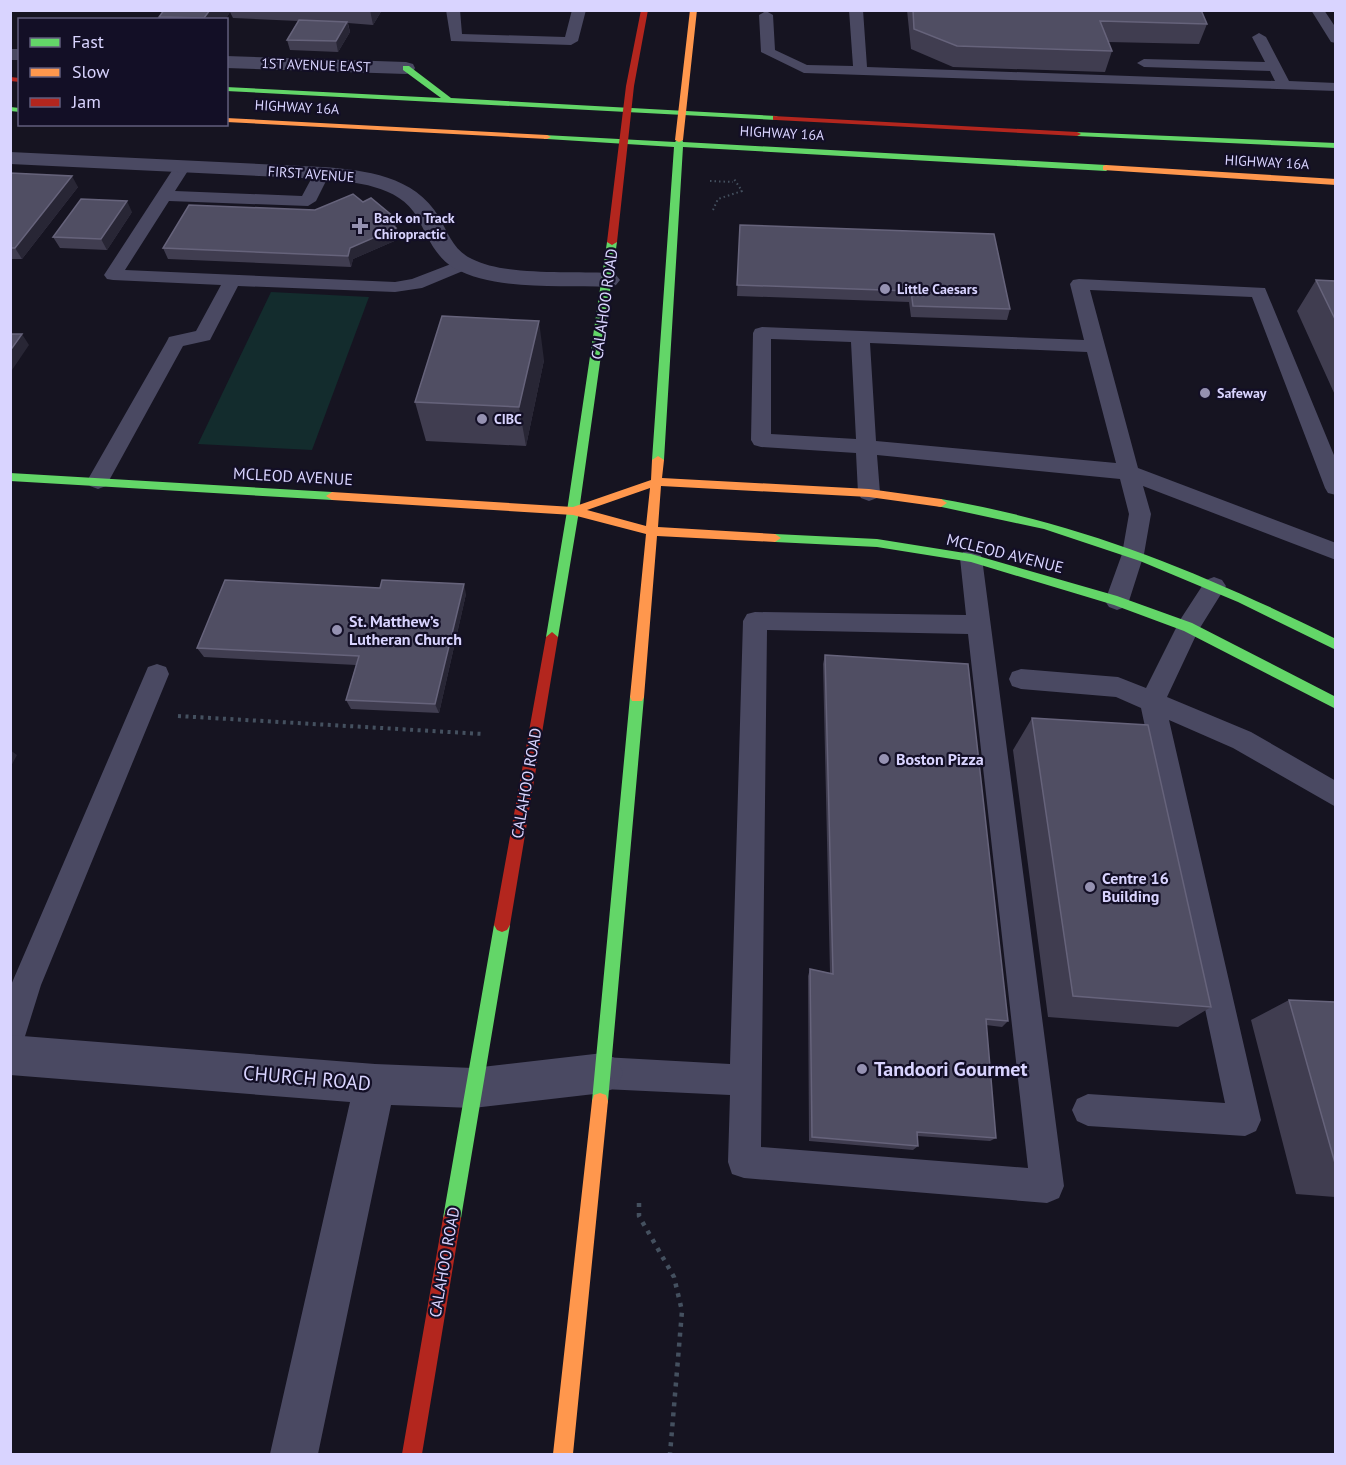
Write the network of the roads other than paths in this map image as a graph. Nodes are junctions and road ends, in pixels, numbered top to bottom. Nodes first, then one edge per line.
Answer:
1 (453, 10) edge
2 (579, 10) edge
3 (645, 10) edge
4 (694, 10) edge
5 (856, 10) edge
6 (1317, 10) edge
7 (766, 15) dead end
8 (1259, 37) dead end
9 (1335, 39) edge
10 (228, 62) edge
11 (1128, 62) dead end
12 (1275, 67) junction
13 (406, 68) joint
14 (860, 71) junction
15 (1286, 85) junction
16 (1335, 87) edge
17 (228, 89) edge
18 (447, 99) junction
19 (627, 110) junction
20 (682, 114) junction
21 (228, 120) edge
22 (624, 141) junction
23 (678, 144) junction
24 (1335, 146) edge
25 (10, 158) edge
26 (183, 166) junction
27 (322, 173) junction
28 (1335, 182) edge
29 (164, 196) junction
30 (464, 264) junction
31 (233, 279) junction
32 (608, 280) junction
33 (860, 337) junction
34 (1095, 346) junction
35 (866, 447) junction
36 (1128, 472) junction
37 (10, 477) edge
38 (98, 481) junction
39 (656, 482) junction
40 (1335, 488) edge
41 (868, 493) junction
42 (573, 511) junction
43 (650, 531) junction
44 (1335, 552) edge
45 (1133, 554) junction
46 (972, 558) junction
47 (1214, 586) junction
48 (1117, 600) junction
49 (979, 625) junction
50 (1188, 627) junction
51 (1335, 645) edge
52 (157, 674) dead end
53 (1021, 679) dead end
54 (1152, 702) junction
55 (1335, 704) edge
56 (1335, 795) edge
57 (10, 1038) edge
58 (10, 1055) edge
59 (603, 1073) junction
60 (744, 1080) junction
61 (375, 1084) junction
62 (473, 1088) junction
63 (1088, 1110) dead end
64 (294, 1455) edge
65 (411, 1455) edge
66 (563, 1455) edge

1 - 2 lane
3 - 19 main road, CALAHOO ROAD
4 - 20 main road
5 - 14 lane
6 - 9 lane
7 - 14 lane
8 - 12 lane
10 - 13 street, 1ST AVENUE EAST
11 - 12 lane
12 - 15 lane
13 - 18 main road
14 - 15 lane
15 - 16 lane
17 - 18 main road, HIGHWAY 16A
18 - 19 main road, HIGHWAY 16A
19 - 20 main road, HIGHWAY 16A
19 - 22 main road, CALAHOO ROAD
20 - 23 main road
20 - 24 main road, HIGHWAY 16A
21 - 22 main road, HIGHWAY 16A
22 - 23 main road, HIGHWAY 16A
22 - 32 main road, CALAHOO ROAD
23 - 28 main road, HIGHWAY 16A
23 - 39 main road
25 - 26 street, FIRST AVENUE
26 - 27 street, FIRST AVENUE
26 - 29 lane
27 - 29 lane
27 - 30 street, FIRST AVENUE
29 - 31 lane
30 - 31 lane
30 - 32 street, FIRST AVENUE
31 - 38 lane
32 - 42 main road, CALAHOO ROAD
33 - 34 lane
33 - 35 lane
33 - 35 lane
34 - 36 lane
34 - 40 lane
35 - 36 lane
35 - 41 lane
36 - 44 lane
36 - 45 lane
37 - 38 main road, MCLEOD AVENUE
38 - 42 main road, MCLEOD AVENUE
39 - 41 main road, MCLEOD AVENUE
39 - 42 main road, MCLEOD AVENUE
39 - 43 main road
41 - 45 main road, MCLEOD AVENUE
42 - 43 main road, MCLEOD AVENUE
42 - 62 main road, CALAHOO ROAD
43 - 46 main road, MCLEOD AVENUE
43 - 59 main road
45 - 47 main road, MCLEOD AVENUE
45 - 48 lane
46 - 48 main road, MCLEOD AVENUE
46 - 49 lane
47 - 50 lane
47 - 51 main road, MCLEOD AVENUE
48 - 50 main road, MCLEOD AVENUE
49 - 60 lane
49 - 60 lane
50 - 54 lane
50 - 55 main road, MCLEOD AVENUE
52 - 57 lane
53 - 54 lane
54 - 56 lane
54 - 63 lane
58 - 61 street, CHURCH ROAD
59 - 60 lane
59 - 62 street, CHURCH ROAD
59 - 66 main road
61 - 62 street, CHURCH ROAD
61 - 64 street
62 - 65 main road, CALAHOO ROAD

